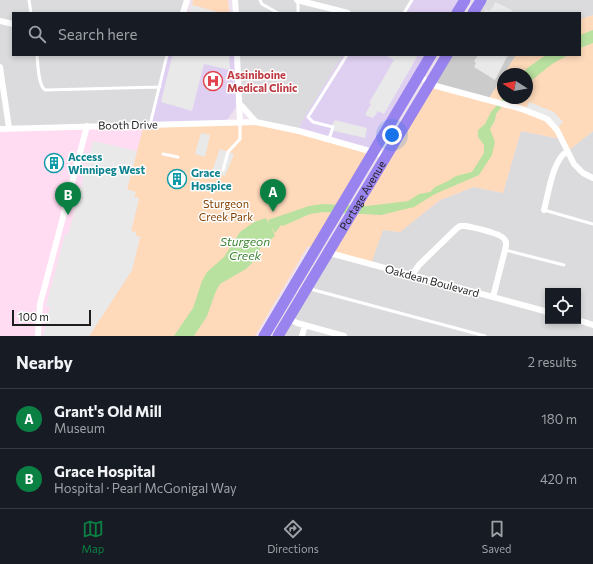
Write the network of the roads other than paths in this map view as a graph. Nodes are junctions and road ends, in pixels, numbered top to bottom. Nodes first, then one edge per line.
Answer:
1 (29, 0) edge
2 (187, 0) edge
3 (235, 0) edge
4 (260, 0) edge
5 (297, 0) edge
6 (412, 0) edge
7 (465, 0) edge
8 (481, 0) edge
9 (31, 12) edge
10 (184, 12) edge
11 (236, 12) edge
12 (276, 12) edge
13 (298, 12) edge
14 (344, 12) edge
15 (405, 12) edge
16 (458, 12) edge
17 (474, 12) edge
18 (0, 21) edge
19 (12, 24) edge
20 (37, 56) edge
21 (168, 56) edge
22 (237, 56) edge
23 (345, 56) edge
24 (430, 56) edge
25 (446, 56) edge
26 (0, 67) edge
27 (418, 76) junction
28 (431, 83) junction
29 (160, 87) junction
30 (239, 104) junction
31 (240, 122) junction
32 (256, 122) junction
33 (150, 124) junction
34 (87, 126) junction
35 (9, 128) junction
36 (0, 129) edge
37 (329, 139) junction
38 (374, 152) junction
39 (567, 152) junction
40 (164, 154) dead end
41 (387, 156) junction
42 (178, 157) dead end
43 (223, 170) dead end
44 (593, 178) edge
45 (544, 210) joint
46 (593, 224) edge
47 (315, 249) junction
48 (505, 250) junction
49 (329, 252) junction
50 (564, 266) dead end
51 (412, 275) junction
52 (308, 287) junction
53 (493, 297) junction
54 (545, 311) edge
55 (278, 312) junction
56 (289, 318) junction
57 (581, 321) edge
58 (593, 325) edge
59 (305, 326) junction
60 (38, 336) edge
61 (264, 336) edge
62 (278, 336) edge
63 (302, 336) edge
64 (344, 336) edge
65 (485, 336) edge

1 - 9 lane
2 - 10 street
3 - 11 street
4 - 12 lane
5 - 13 lane
5 - 14 street
6 - 15 lane
7 - 16 highway
8 - 17 highway
18 - 19 street
20 - 29 lane
21 - 29 lane
22 - 30 street
23 - 37 lane
24 - 27 highway, Portage Avenue
25 - 28 highway, Portage Avenue
26 - 35 street
27 - 28 street
27 - 38 highway, Portage Avenue
28 - 39 street
28 - 41 highway, Portage Avenue
29 - 33 lane
30 - 31 street
30 - 32 street
31 - 32 street, Booth Drive
31 - 33 street, Booth Drive
31 - 43 lane
32 - 37 street, Booth Drive
33 - 34 street, Booth Drive
34 - 35 street, Booth Drive
34 - 60 street
35 - 36 street, Booth Drive
37 - 38 street, Booth Drive
38 - 41 street, Booth Drive
38 - 47 highway, Portage Avenue
39 - 44 street
39 - 45 street
40 - 42 lane
41 - 49 highway, Portage Avenue
45 - 46 lane
47 - 49 street, Oakdean Boulevard
47 - 55 highway, Portage Avenue
48 - 50 lane
48 - 51 street
48 - 53 street
49 - 51 street, Oakdean Boulevard
49 - 52 highway, Portage Avenue
51 - 53 street, Oakdean Boulevard
52 - 56 highway, Portage Avenue
52 - 65 lane
53 - 54 street, Oakdean Boulevard
55 - 56 street
55 - 61 highway, Portage Avenue
56 - 59 street
56 - 62 highway, Portage Avenue
57 - 58 street
59 - 63 street
59 - 64 street

